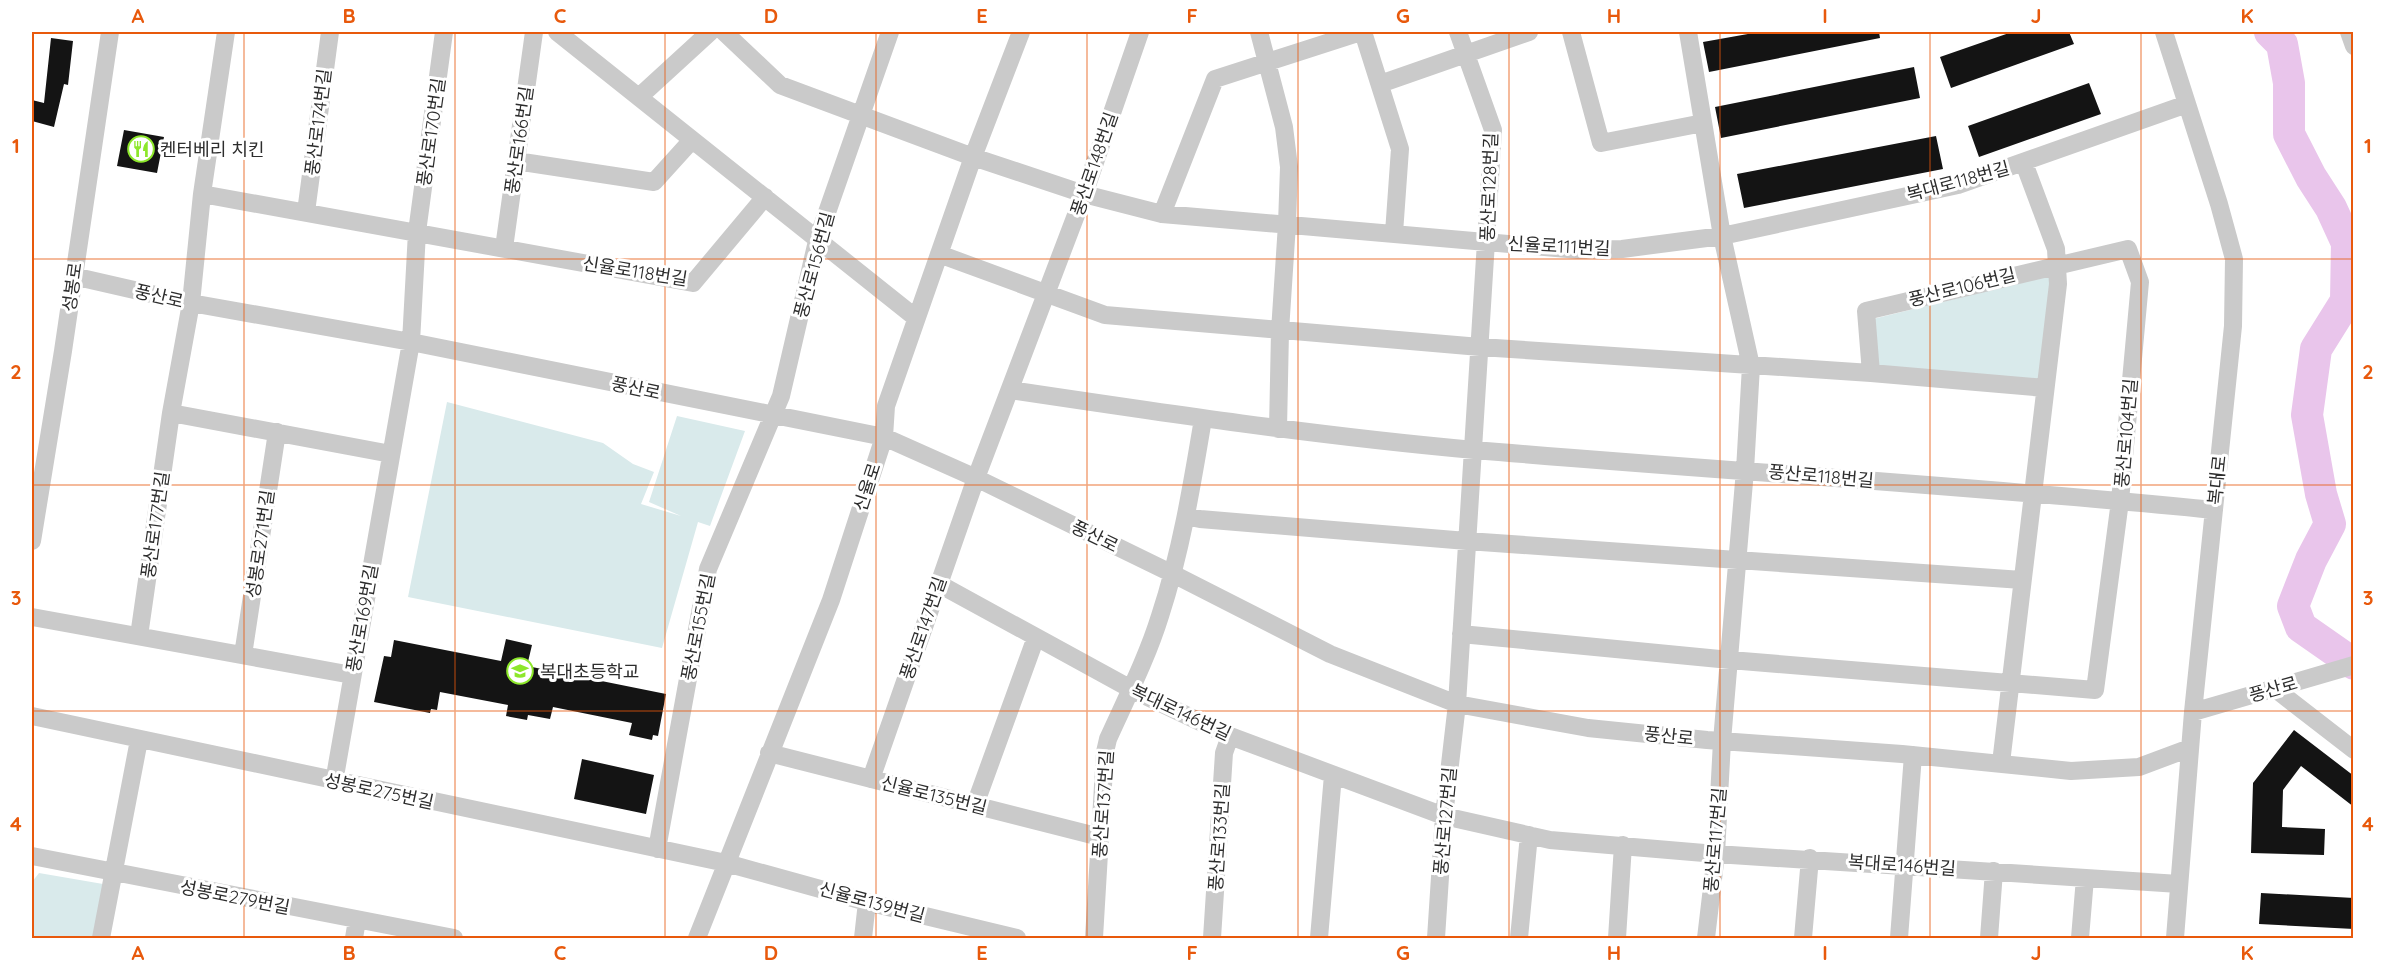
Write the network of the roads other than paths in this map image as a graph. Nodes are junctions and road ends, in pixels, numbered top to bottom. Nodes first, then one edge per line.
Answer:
1 (110, 32) edge
2 (226, 32) edge
3 (330, 32) edge
4 (444, 32) edge
5 (534, 32) edge
6 (557, 32) edge
7 (710, 32) edge
8 (724, 32) edge
9 (890, 32) edge
10 (1021, 32) edge
11 (1140, 32) edge
12 (1259, 32) edge
13 (1362, 32) edge
14 (1458, 32) edge
15 (1529, 32) edge
16 (1571, 32) edge
17 (1688, 32) edge
18 (2164, 32) edge
19 (2349, 32) edge
20 (2354, 46) edge
21 (1466, 53) junction
22 (1269, 62) junction
23 (1380, 84) junction
24 (639, 97) junction
25 (2187, 104) junction
26 (861, 117) junction
27 (1703, 123) junction
28 (692, 140) junction
29 (973, 157) junction
30 (516, 161) junction
31 (2024, 163) junction
32 (202, 194) junction
33 (1084, 194) junction
34 (765, 197) junction
35 (306, 212) junction
36 (1162, 214) junction
37 (1287, 224) junction
38 (417, 232) junction
39 (1394, 233) junction
40 (1722, 236) junction
41 (817, 241) junction
42 (1487, 241) junction
43 (504, 248) junction
44 (939, 254) junction
45 (2058, 264) junction
46 (73, 276) junction
47 (1047, 295) junction
48 (191, 303) junction
49 (916, 318) junction
50 (1280, 331) junction
51 (411, 342) junction
52 (1480, 347) junction
53 (1751, 366) junction
54 (1871, 373) junction
55 (2045, 388) junction
56 (1010, 390) junction
57 (171, 413) junction
58 (774, 416) junction
59 (1203, 419) junction
60 (1278, 429) junction
61 (277, 432) junction
62 (884, 437) junction
63 (1473, 450) junction
64 (391, 454) junction
65 (1745, 470) junction
66 (976, 478) junction
67 (2033, 494) junction
68 (2120, 501) junction
69 (2214, 510) junction
70 (1186, 516) junction
71 (32, 541) edge
72 (1467, 541) junction
73 (1738, 560) junction
74 (1173, 574) junction
75 (2022, 580) junction
76 (939, 584) junction
77 (32, 617) edge
78 (1461, 634) junction
79 (139, 636) junction
80 (1036, 637) junction
81 (243, 655) junction
82 (1730, 660) junction
83 (2354, 665) edge
84 (352, 675) junction
85 (2010, 684) junction
86 (2283, 686) junction
87 (1131, 689) junction
88 (1457, 704) junction
89 (2193, 712) junction
90 (32, 716) edge
91 (1230, 736) junction
92 (139, 740) junction
93 (1722, 741) junction
94 (2190, 748) junction
95 (2354, 750) edge
96 (769, 753) junction
97 (1913, 755) junction
98 (2001, 764) junction
99 (1333, 775) junction
100 (871, 779) junction
101 (334, 782) junction
102 (975, 805) junction
103 (1444, 816) junction
104 (1529, 835) junction
105 (1100, 837) junction
106 (1623, 845) junction
107 (657, 849) junction
108 (1716, 854) junction
109 (1810, 858) junction
110 (33, 859) edge
111 (726, 863) junction
112 (1905, 865) junction
113 (1994, 871) junction
114 (114, 873) junction
115 (2085, 878) junction
116 (2179, 884) junction
117 (867, 902) junction
118 (357, 920) junction
119 (101, 939) edge
120 (354, 939) edge
121 (454, 939) edge
122 (697, 939) edge
123 (863, 939) edge
124 (1017, 939) edge
125 (1094, 939) edge
126 (1212, 939) edge
127 (1319, 939) edge
128 (1436, 939) edge
129 (1519, 939) edge
130 (1617, 939) edge
131 (1706, 939) edge
132 (1803, 939) edge
133 (1899, 939) edge
134 (1989, 939) edge
135 (2080, 939) edge
136 (2175, 939) edge

1 - 46 street, 성봉로
2 - 32 street, 풍산로177번길
3 - 35 street, 풍산로174번길
4 - 38 street, 풍산로170번길
5 - 30 street, 풍산로166번길
6 - 24 street
7 - 24 street
8 - 26 street
9 - 26 street, 풍산로156번길
10 - 29 street, 신율로
11 - 33 street, 풍산로148번길
12 - 22 street
13 - 22 street
13 - 23 street
14 - 21 street, 풍산로128번길
15 - 21 street
16 - 27 street
17 - 27 street, 풍산로118번길
18 - 25 street, 복대로
19 - 20 street
21 - 23 street
21 - 42 street, 풍산로128번길
22 - 36 street
22 - 37 street
23 - 39 street
24 - 28 street
25 - 31 street, 복대로118번길
25 - 69 street, 복대로
26 - 29 street, 신율로111번길
26 - 41 street, 풍산로156번길
27 - 40 street, 풍산로118번길
28 - 30 street
28 - 34 street
29 - 33 street, 신율로111번길
29 - 44 street, 신율로
30 - 43 street, 풍산로166번길
31 - 40 street, 복대로118번길
31 - 45 street
32 - 35 street
32 - 48 street, 풍산로177번길
33 - 36 street, 신율로111번길
33 - 47 street, 풍산로148번길
34 - 41 street
34 - 43 street, 신율로118번길
35 - 38 street
36 - 37 street, 신율로111번길
37 - 39 street, 신율로111번길
37 - 50 street
38 - 43 street
38 - 51 street, 풍산로170번길
39 - 42 street, 신율로111번길
40 - 42 street, 신율로111번길
40 - 53 street, 풍산로118번길
41 - 49 street
41 - 58 street, 풍산로156번길
42 - 52 street, 풍산로128번길
44 - 47 street
44 - 49 street, 신율로
45 - 54 street, 풍산로106번길
45 - 55 street
45 - 68 street, 풍산로104번길
46 - 48 street, 풍산로
46 - 71 street, 성봉로
47 - 50 street
47 - 56 street, 풍산로148번길
48 - 51 street, 풍산로
48 - 57 street, 풍산로177번길
49 - 62 street, 신율로
50 - 52 street
50 - 60 street
51 - 58 street, 풍산로
51 - 64 street, 풍산로169번길
52 - 53 street
52 - 63 street, 풍산로128번길
53 - 54 street
53 - 65 street, 풍산로118번길
54 - 55 street
55 - 67 street
56 - 59 street
56 - 66 street, 풍산로148번길
57 - 61 street
57 - 79 street, 풍산로177번길
58 - 62 street, 풍산로
58 - 107 street, 풍산로155번길
59 - 60 street
59 - 70 street
60 - 63 street
61 - 64 street
61 - 81 street, 성봉로271번길
62 - 66 street, 풍산로
62 - 96 street, 신율로
63 - 65 street, 풍산로118번길
63 - 72 street, 풍산로128번길
64 - 84 street, 풍산로169번길
65 - 67 street, 풍산로118번길
65 - 73 street, 풍산로118번길
66 - 74 street, 풍산로
66 - 76 street, 풍산로147번길
67 - 68 street
67 - 75 street
68 - 69 street
68 - 85 street, 풍산로104번길
69 - 89 street, 복대로
70 - 72 street
70 - 74 street
72 - 73 street
72 - 78 street, 풍산로128번길
73 - 75 street
73 - 82 street, 풍산로118번길
74 - 87 street, 풍산로137번길
74 - 88 street, 풍산로
75 - 85 street
76 - 80 street, 복대로146번길
76 - 100 street, 풍산로147번길
77 - 79 street
78 - 82 street
78 - 88 street, 풍산로128번길
79 - 81 street
80 - 87 street, 복대로146번길
80 - 102 street
81 - 84 street
82 - 85 street
82 - 93 street, 풍산로118번길
83 - 86 street, 풍산로
84 - 101 street, 풍산로169번길
85 - 98 street
86 - 89 street, 풍산로
86 - 95 street
87 - 91 street, 복대로146번길
87 - 105 street, 풍산로137번길
88 - 93 street, 풍산로
88 - 103 street, 풍산로127번길
89 - 94 street, 복대로
90 - 92 street, 성봉로275번길
91 - 99 street, 복대로146번길
91 - 126 street, 풍산로133번길
92 - 101 street, 성봉로275번길
92 - 114 street
93 - 97 street, 풍산로
93 - 108 street, 풍산로117번길
94 - 98 street, 풍산로
94 - 116 street, 복대로
96 - 100 street, 신율로135번길
96 - 111 street, 신율로
97 - 98 street, 풍산로
97 - 112 street
99 - 103 street, 복대로146번길
99 - 127 street
100 - 102 street, 신율로135번길
101 - 107 street, 성봉로275번길
102 - 105 street, 신율로135번길
103 - 104 street, 복대로146번길
103 - 128 street, 풍산로127번길
104 - 106 street, 복대로146번길
104 - 129 street
105 - 125 street, 풍산로137번길
106 - 108 street, 복대로146번길
106 - 130 street
107 - 111 street, 성봉로275번길
108 - 109 street, 복대로146번길
108 - 131 street, 풍산로117번길
109 - 112 street, 복대로146번길
109 - 132 street
110 - 114 street, 성봉로279번길
111 - 117 street, 신율로139번길
111 - 122 street, 신율로
112 - 113 street, 복대로146번길
112 - 133 street
113 - 115 street, 복대로146번길
113 - 134 street
114 - 118 street, 성봉로279번길
114 - 119 street
115 - 116 street, 복대로146번길
115 - 135 street
116 - 136 street, 복대로
117 - 123 street
117 - 124 street, 신율로139번길
118 - 120 street
118 - 121 street, 성봉로279번길

